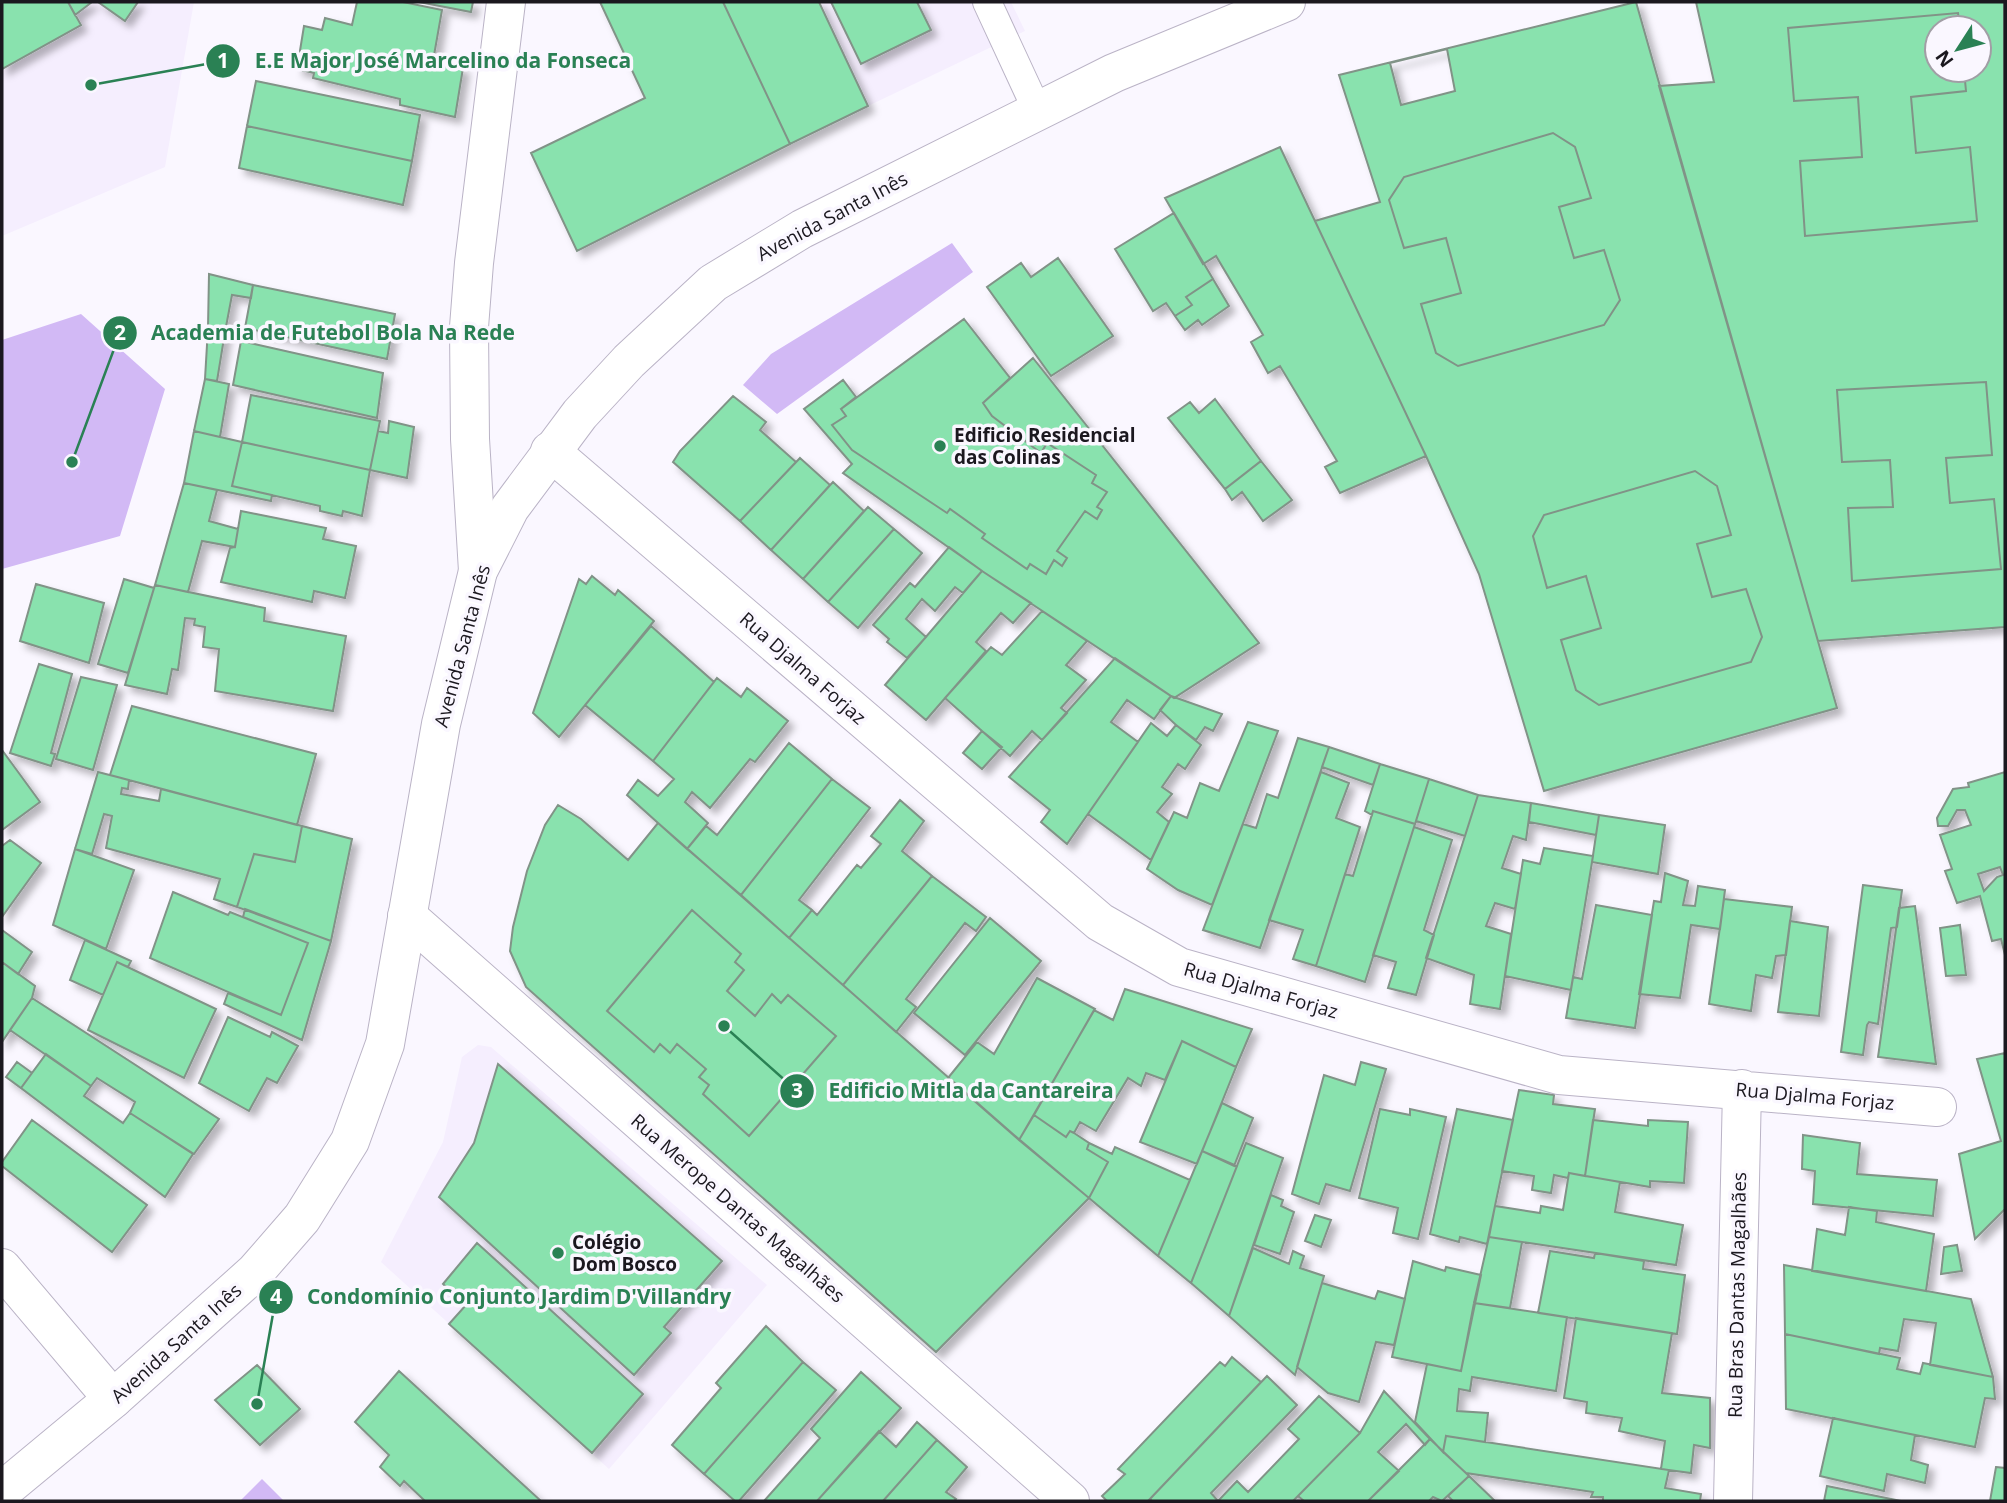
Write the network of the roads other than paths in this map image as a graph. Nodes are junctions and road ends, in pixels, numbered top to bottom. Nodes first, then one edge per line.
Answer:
1 (506, 2) edge
2 (987, 2) edge
3 (1286, 2) edge
4 (1037, 110) junction
5 (550, 451) junction
6 (478, 571) junction
7 (407, 916) junction
8 (1742, 1089) junction
9 (1937, 1107) dead end
10 (2, 1268) edge
11 (113, 1399) junction
12 (2, 1491) edge
13 (1070, 1501) edge
14 (1733, 1501) edge

1 - 6 street
2 - 4 lane
3 - 4 street, Avenida Santa Inês
4 - 5 street, Avenida Santa Inês
5 - 6 street, Avenida Santa Inês
5 - 8 street, Rua Djalma Forjaz
6 - 7 street, Avenida Santa Inês
7 - 11 street, Avenida Santa Inês
7 - 13 street, Rua Merope Dantas Magalhães
8 - 9 street, Rua Djalma Forjaz
8 - 14 street, Rua Bras Dantas Magalhães
10 - 11 street
11 - 12 street, Avenida Santa Inês

